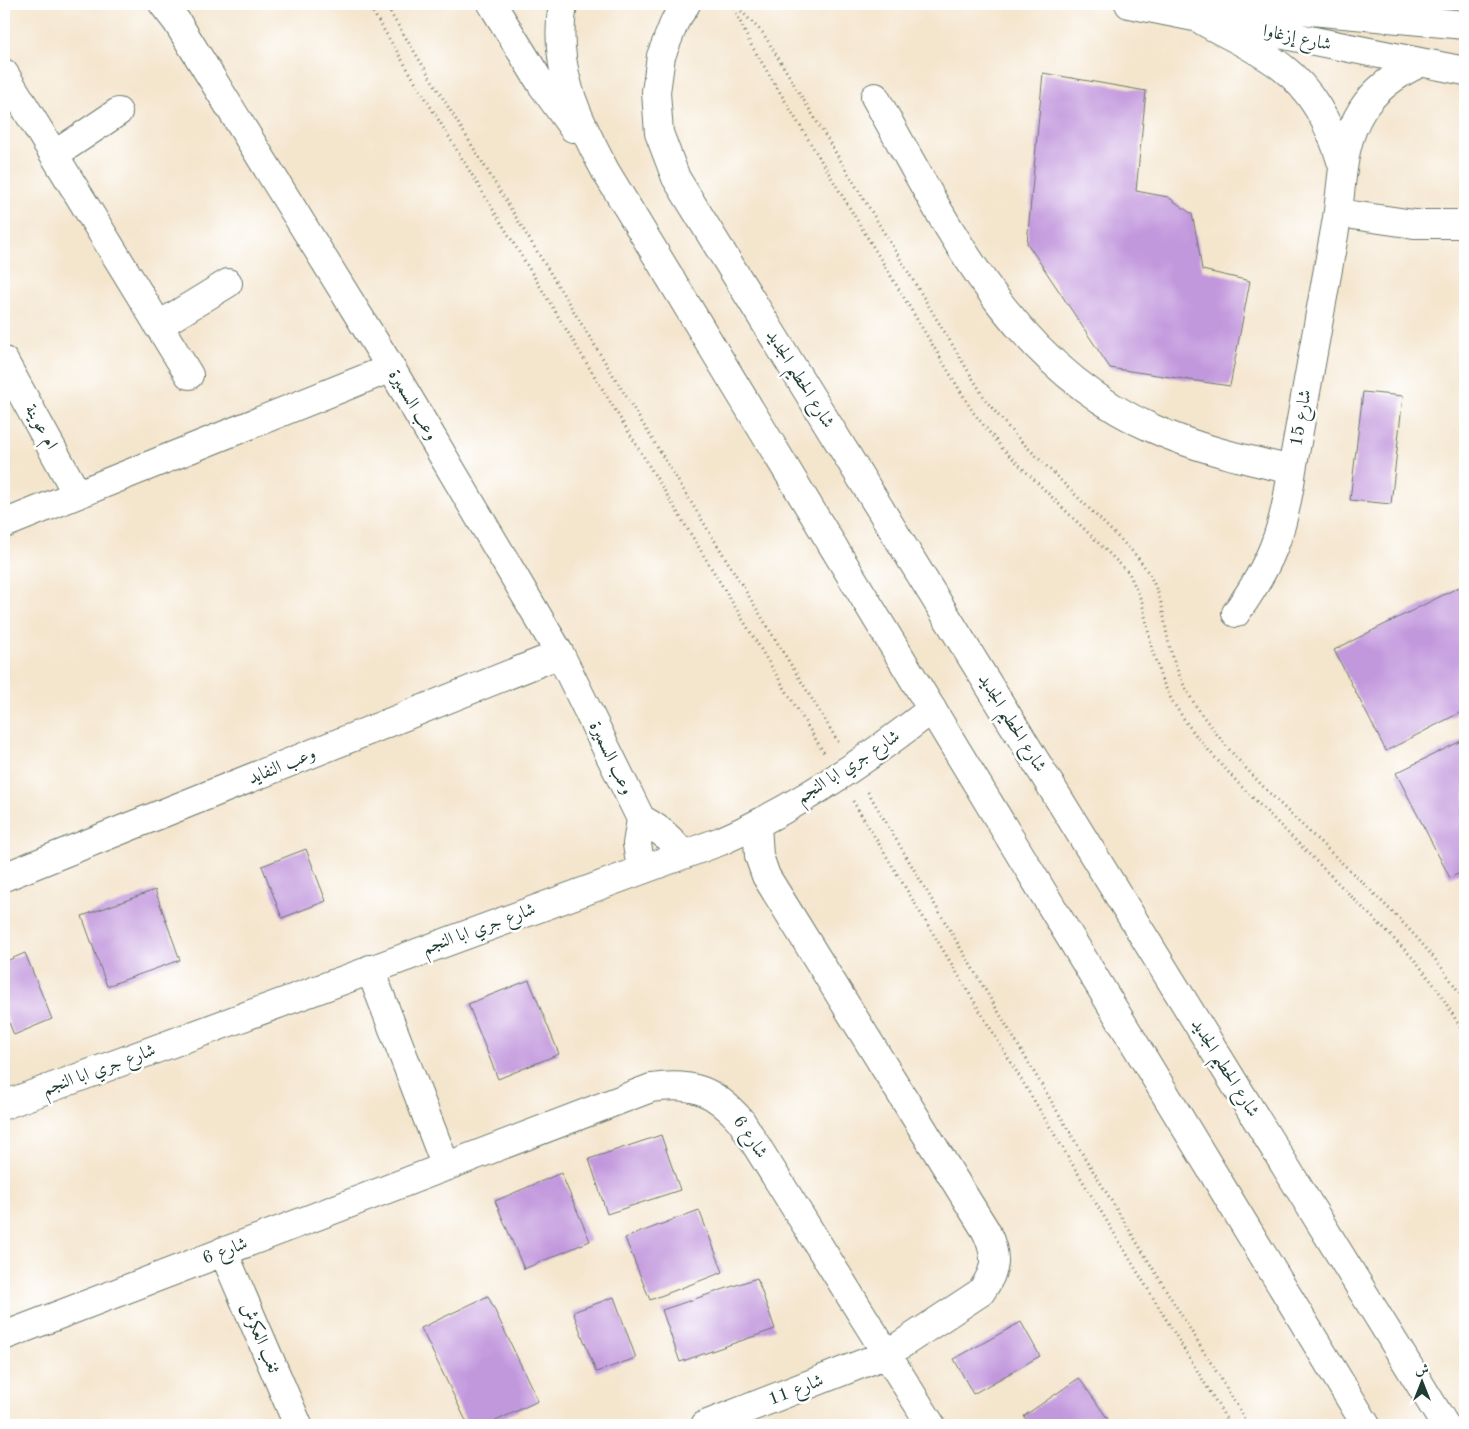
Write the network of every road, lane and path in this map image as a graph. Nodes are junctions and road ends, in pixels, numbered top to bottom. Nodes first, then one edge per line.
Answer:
1 (163, 4) edge
2 (368, 4) edge
3 (385, 4) edge
4 (492, 4) edge
5 (563, 4) edge
6 (686, 4) edge
7 (733, 4) edge
8 (1129, 4) edge
9 (1183, 14) junction
10 (1465, 25) edge
11 (1420, 63) junction
12 (1465, 71) edge
13 (4, 73) edge
14 (875, 97) dead end
15 (118, 112) dead end
16 (54, 155) junction
17 (1342, 164) junction
18 (606, 172) junction
19 (1338, 213) junction
20 (1465, 224) edge
21 (228, 283) dead end
22 (158, 326) junction
23 (4, 362) edge
24 (391, 368) junction
25 (189, 375) dead end
26 (1292, 470) junction
27 (77, 494) junction
28 (4, 524) edge
29 (1236, 613) dead end
30 (560, 654) junction
31 (932, 709) junction
32 (845, 772) junction
33 (641, 819) junction
34 (757, 825) junction
35 (870, 830) dead end
36 (682, 854) junction
37 (641, 869) junction
38 (4, 877) edge
39 (370, 969) junction
40 (1465, 1002) edge
41 (1465, 1035) edge
42 (4, 1105) edge
43 (446, 1167) junction
44 (223, 1251) junction
45 (4, 1336) edge
46 (887, 1354) junction
47 (298, 1425) edge
48 (705, 1425) edge
49 (931, 1425) edge
50 (1230, 1425) edge
51 (1248, 1425) edge
52 (1366, 1425) edge
53 (1445, 1425) edge

1 - 24 street, وعب السميرة
2 - 32 path
3 - 32 path
4 - 18 street
5 - 18 street
6 - 53 street, شارع الحطيم الجديد
7 - 40 path
7 - 41 path
8 - 9 street, شارع إزغاوا
9 - 10 street
9 - 11 street, شارع إزغاوا
9 - 17 street, شارع 15
11 - 12 street, شارع إزغاوا
11 - 17 street, شارع 15
13 - 16 street
14 - 26 street
15 - 16 street
16 - 22 street
17 - 19 street, شارع 15
18 - 31 street
19 - 20 street
19 - 26 street, شارع 15
21 - 22 street
22 - 25 street
23 - 27 street, ام عوينة
24 - 27 street
24 - 30 street, وعب السميرة
26 - 29 street, شارع 15
27 - 28 street
30 - 33 street, وعب السميرة
30 - 38 street, وعب النفايد
31 - 32 street, شارع جري ابا النجم
31 - 52 street
32 - 34 street, شارع جري ابا النجم
32 - 51 path
33 - 36 street
33 - 37 street
34 - 36 street, شارع جري ابا النجم
34 - 46 street, شارع 11
35 - 50 path
36 - 37 street, شارع جري ابا النجم
37 - 39 street, شارع جري ابا النجم
39 - 42 street, شارع جري ابا النجم
39 - 43 street
43 - 44 street, شارع 6
43 - 46 street, شارع 6
44 - 45 street, شارع 6
44 - 47 street, ثغب العكرش
46 - 48 street, شارع 11
46 - 49 street, شارع 6

